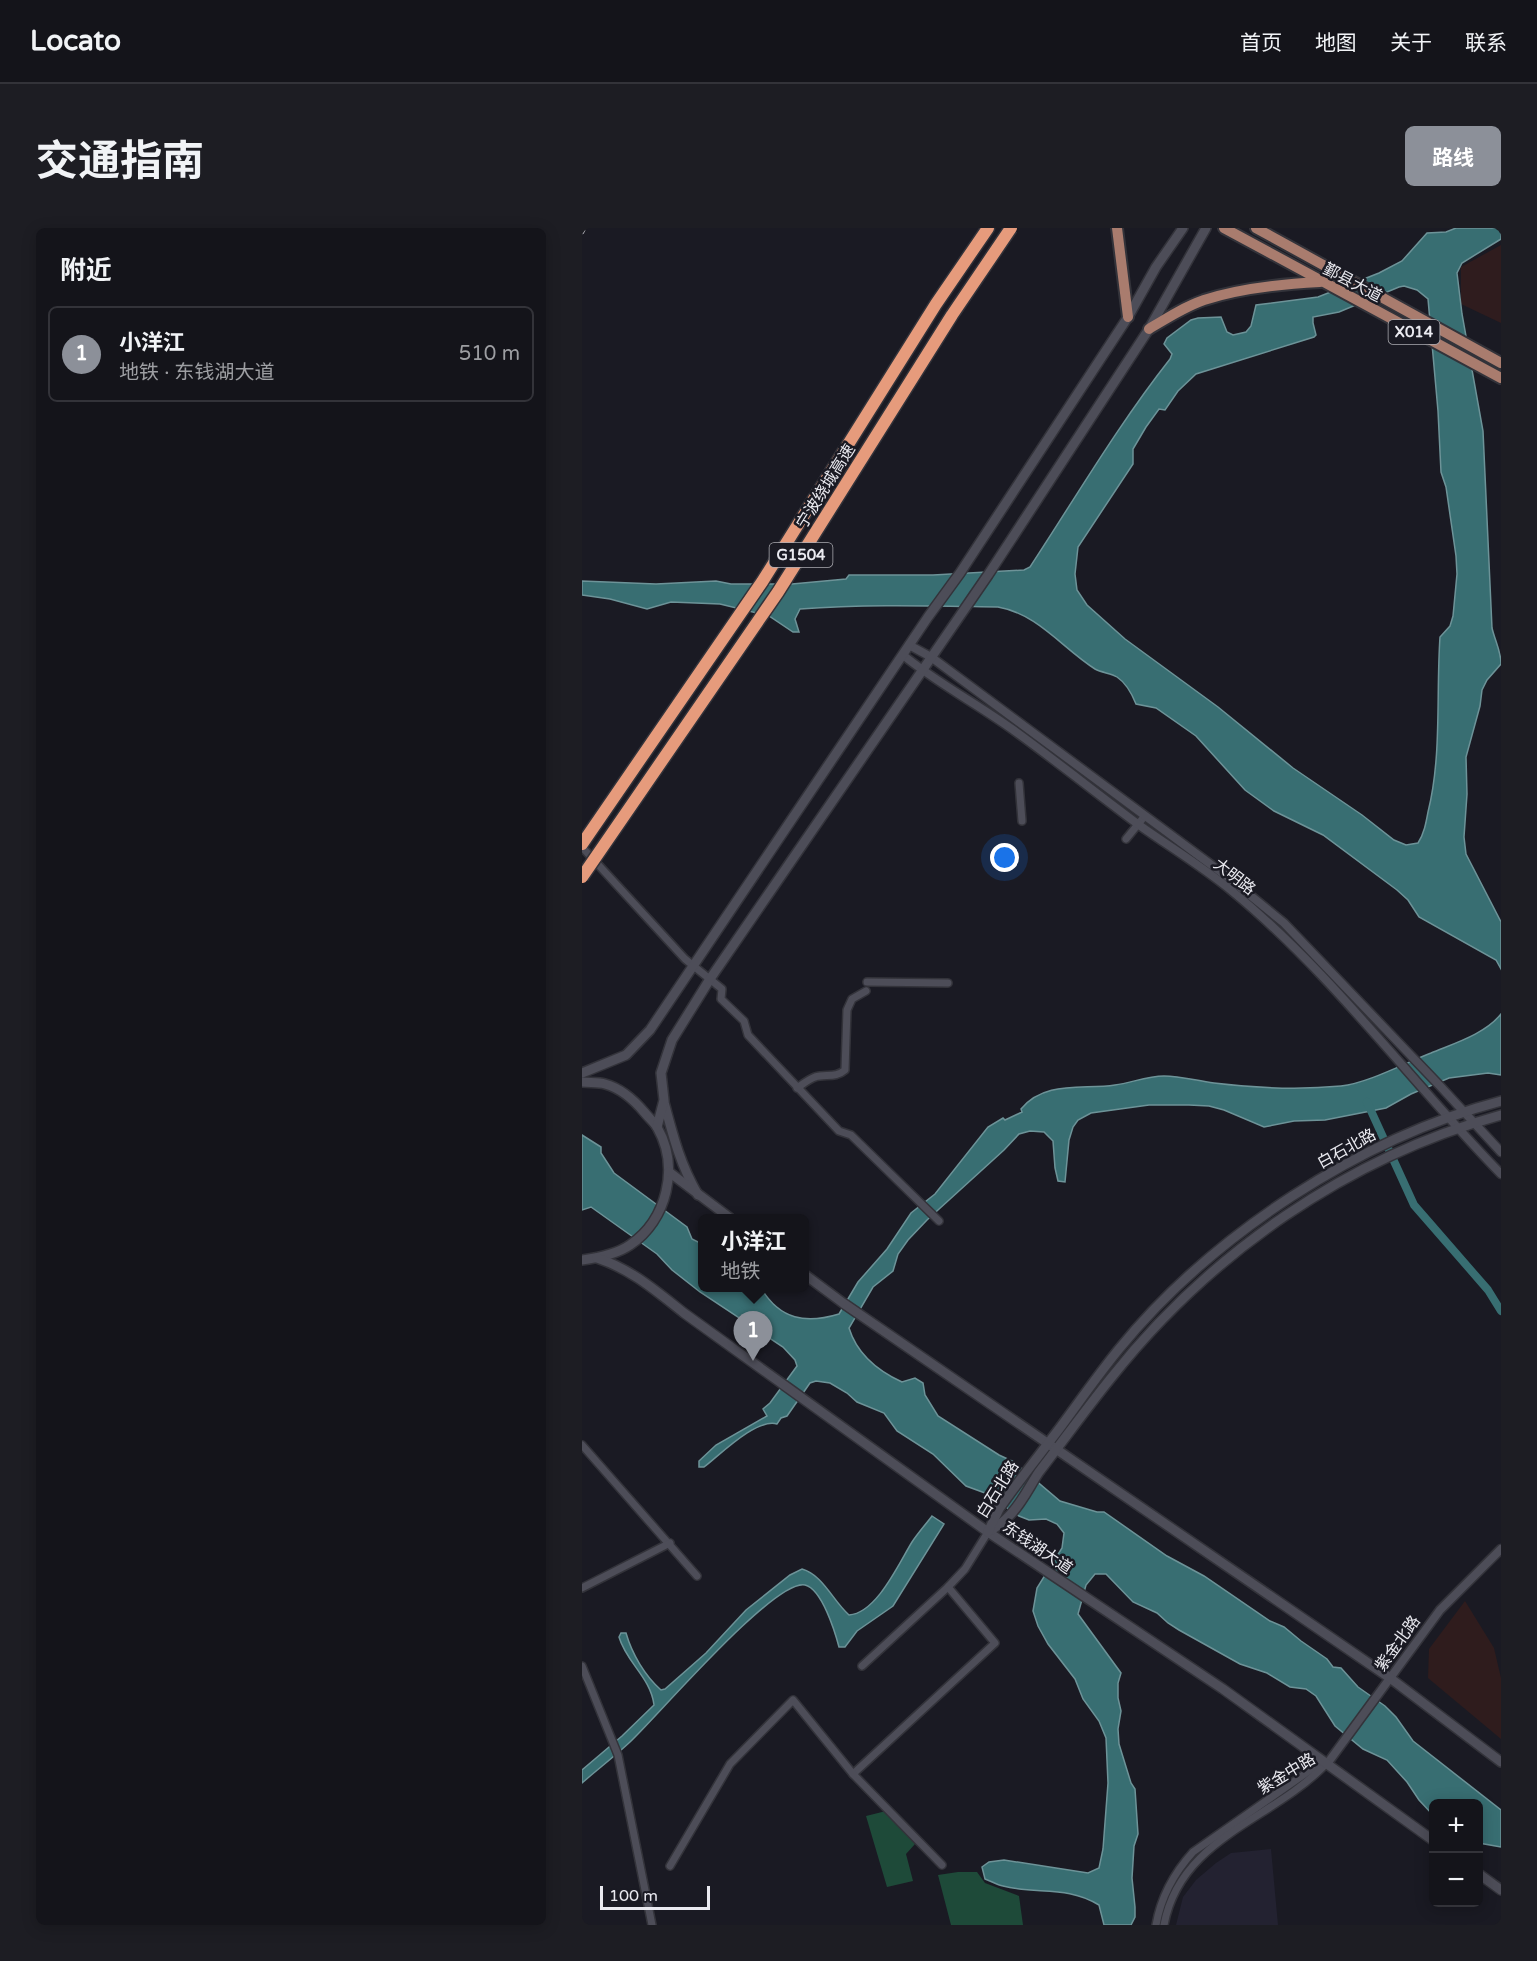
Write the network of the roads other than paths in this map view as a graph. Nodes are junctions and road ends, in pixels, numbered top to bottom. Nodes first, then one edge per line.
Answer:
1 (988, 228) edge
2 (1011, 228) edge
3 (1117, 228) edge
4 (1183, 228) edge
5 (1206, 228) edge
6 (1224, 228) edge
7 (1256, 228) edge
8 (1324, 283) junction
9 (1128, 317) junction
10 (1149, 329) junction
11 (1501, 363) edge
12 (1501, 378) edge
13 (909, 645) junction
14 (903, 655) junction
15 (931, 657) junction
16 (922, 670) junction
17 (1019, 783) dead end
18 (1141, 820) junction
19 (1022, 821) dead end
20 (1126, 839) dead end
21 (582, 845) edge
22 (582, 877) edge
23 (692, 966) junction
24 (710, 979) junction
25 (867, 982) dead end
26 (948, 983) dead end
27 (866, 991) dead end
28 (582, 1073) edge
29 (582, 1082) edge
30 (797, 1088) junction
31 (664, 1100) junction
32 (1501, 1101) edge
33 (1464, 1111) junction
34 (1501, 1115) edge
35 (1447, 1117) junction
36 (1474, 1122) junction
37 (657, 1127) junction
38 (1456, 1128) junction
39 (1501, 1152) edge
40 (669, 1172) junction
41 (1501, 1174) edge
42 (698, 1195) junction
43 (724, 1214) edge
44 (939, 1221) dead end
45 (597, 1258) junction
46 (582, 1260) edge
47 (809, 1278) edge
48 (1048, 1443) junction
49 (582, 1445) edge
50 (1058, 1450) junction
51 (988, 1532) junction
52 (669, 1543) junction
53 (1501, 1549) edge
54 (697, 1576) dead end
55 (948, 1587) junction
56 (582, 1588) edge
57 (582, 1666) edge
58 (862, 1666) dead end
59 (1390, 1678) junction
60 (1501, 1762) edge
61 (1327, 1764) junction
62 (854, 1773) junction
63 (1429, 1837) edge
64 (942, 1865) dead end
65 (670, 1866) dead end
66 (1483, 1877) edge
67 (1501, 1890) edge
68 (652, 1925) edge
69 (1156, 1925) edge
70 (1164, 1925) edge

1 - 21 highway, 宁波绕城高速 / G1504
2 - 22 highway, 宁波绕城高速 / G1504, bridge
3 - 9 main road
4 - 9 main road
5 - 10 main road
6 - 8 main road, 鄞县大道 / X014
7 - 11 main road, 鄞县大道 / X014
8 - 10 main road
8 - 12 main road, 鄞县大道 / X014
9 - 13 main road
10 - 15 main road
13 - 14 main road
13 - 15 street, 大明路
14 - 16 street, 大明路
14 - 23 main road
15 - 16 main road
15 - 18 street, 大明路
16 - 18 street, 大明路
16 - 24 main road
17 - 19 street
18 - 20 street
18 - 33 street, 大明路
18 - 35 street, 大明路
21 - 23 street
23 - 24 street
23 - 28 main road
24 - 30 street
24 - 31 main road
25 - 26 street
27 - 30 street
29 - 37 main road
30 - 44 street
31 - 37 main road
31 - 42 main road
32 - 33 main road, 白石北路
33 - 35 main road, 白石北路
33 - 36 street, 大明路
34 - 36 main road, 白石北路
35 - 38 street, 大明路
35 - 48 main road, 白石北路
36 - 38 main road, 白石北路
36 - 39 street, 大明路
37 - 40 main road
38 - 41 street, 大明路
38 - 50 main road, 白石北路
40 - 42 main road
40 - 45 main road
42 - 43 main road
45 - 46 main road
45 - 51 main road, 东钱湖大道
47 - 48 main road
48 - 50 main road
48 - 51 main road, 白石北路
49 - 52 street
50 - 51 main road, 白石北路
50 - 59 main road
51 - 55 street
51 - 61 main road, 东钱湖大道
52 - 54 street
52 - 56 street
53 - 59 street, 紫金北路
55 - 58 street
55 - 62 street
57 - 68 street
59 - 60 main road
59 - 61 street, 紫金北路
61 - 63 main road, 东钱湖大道
61 - 69 street, 紫金中路
61 - 70 street, 紫金中路
62 - 64 street
62 - 65 street
66 - 67 main road

